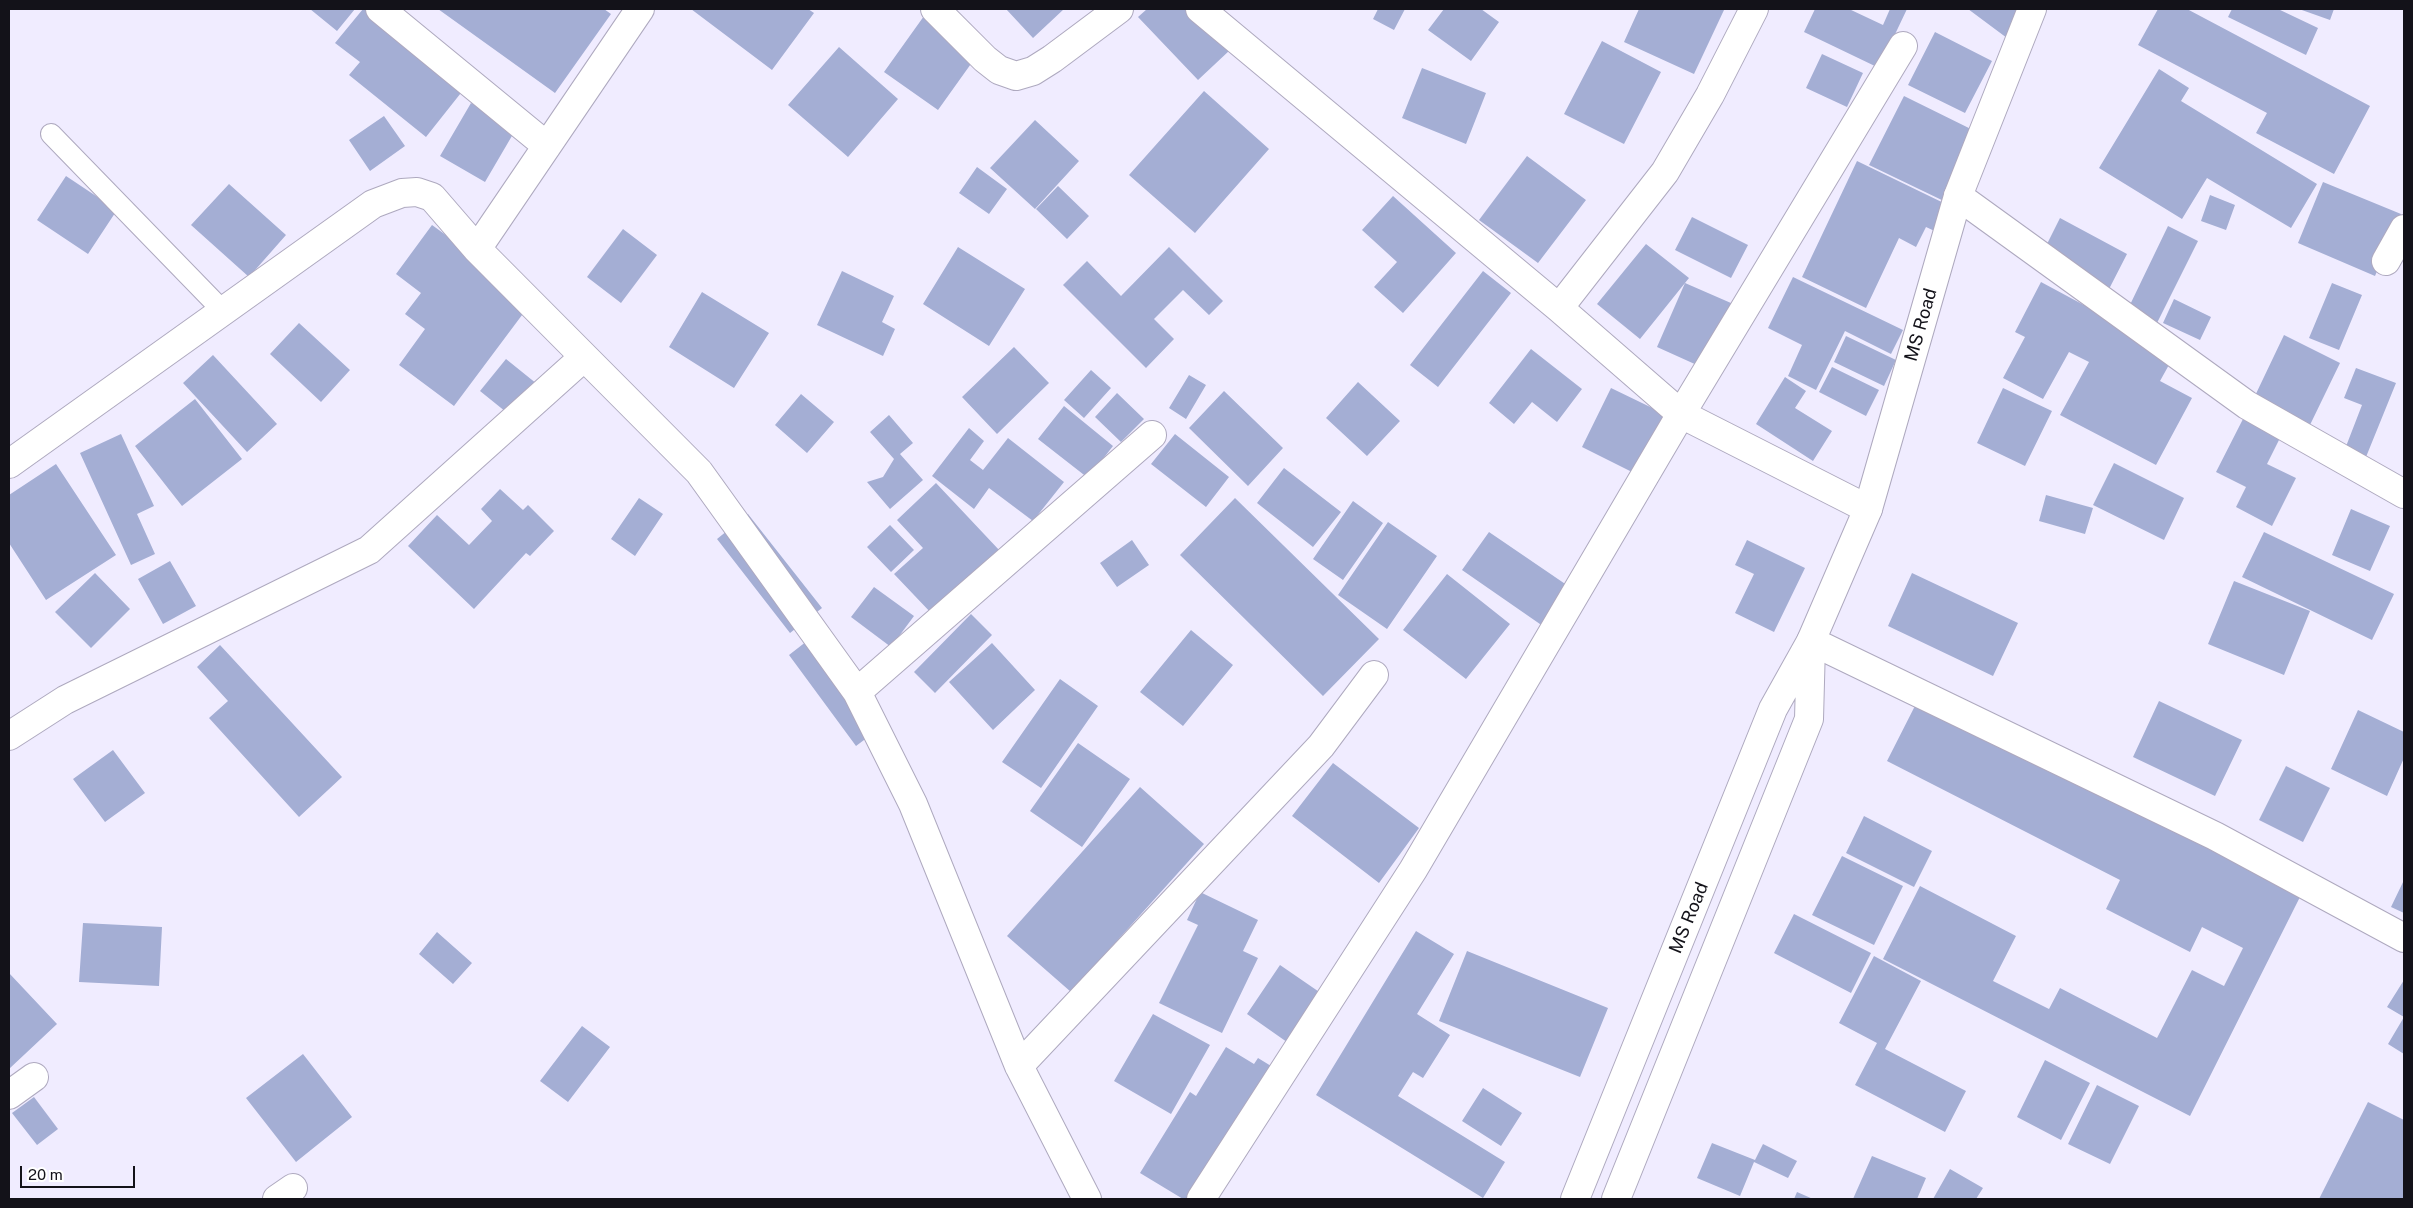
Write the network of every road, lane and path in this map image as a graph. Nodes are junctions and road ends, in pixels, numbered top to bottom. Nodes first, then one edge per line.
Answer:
1 (380, 9) edge
2 (640, 9) edge
3 (935, 9) edge
4 (1119, 9) edge
5 (1200, 9) edge
6 (1754, 9) edge
7 (2032, 9) edge
8 (1903, 46) dead end
9 (51, 134) dead end
10 (547, 146) junction
11 (1958, 196) junction
12 (2404, 229) edge
13 (477, 249) junction
14 (2386, 262) dead end
15 (1560, 308) junction
16 (223, 311) junction
17 (584, 357) junction
18 (1681, 414) junction
19 (1152, 434) dead end
20 (9, 464) edge
21 (2404, 494) edge
22 (1868, 509) junction
23 (1812, 641) junction
24 (1374, 675) dead end
25 (856, 692) junction
26 (9, 736) edge
27 (2404, 938) edge
28 (1019, 1066) junction
29 (34, 1077) dead end
30 (9, 1095) edge
31 (1087, 1199) edge
32 (1201, 1199) edge
33 (1576, 1199) edge
34 (1616, 1199) edge

1 - 10 main road
2 - 10 main road
3 - 4 main road
5 - 15 main road
6 - 15 main road
7 - 11 main road, MS Road
8 - 18 main road
9 - 16 lane
10 - 13 main road
11 - 21 main road
11 - 22 main road, MS Road
12 - 14 main road
13 - 16 main road
13 - 17 main road
15 - 18 main road
16 - 20 main road
17 - 25 main road
17 - 26 main road
18 - 22 main road
18 - 32 main road
19 - 25 main road
22 - 23 main road, MS Road
23 - 27 main road
23 - 33 main road, MS Road
23 - 34 main road, MS Road
24 - 28 main road
25 - 28 main road
28 - 31 main road
29 - 30 main road

